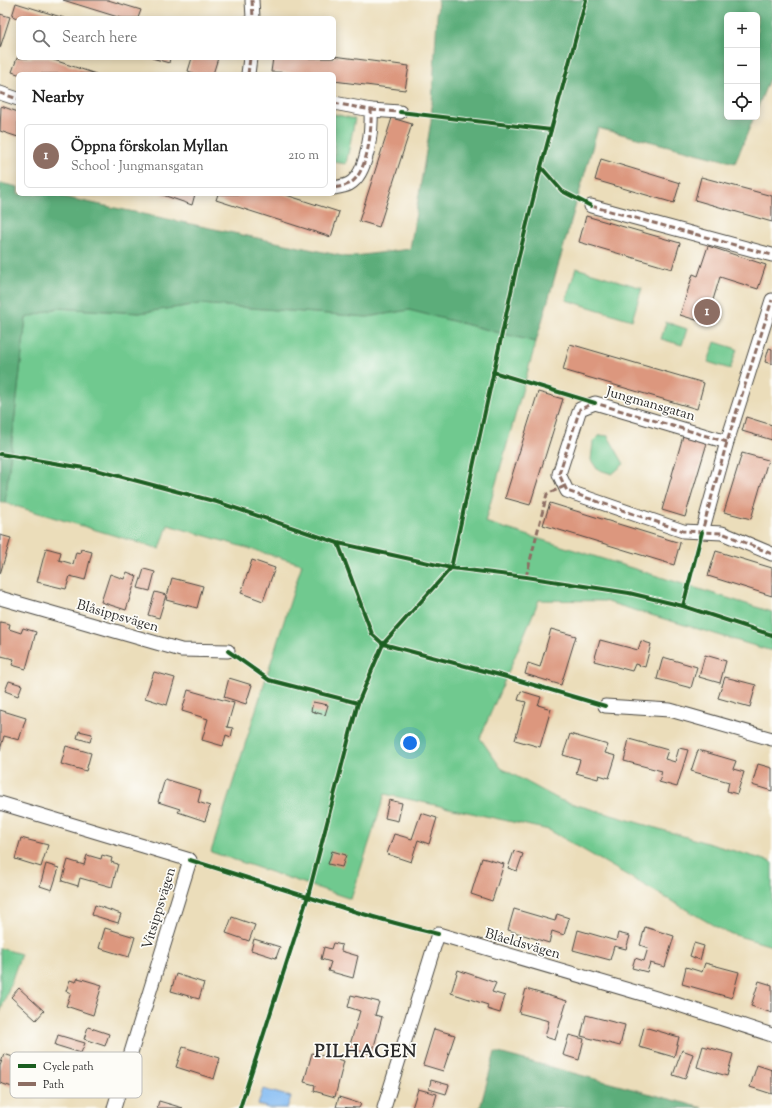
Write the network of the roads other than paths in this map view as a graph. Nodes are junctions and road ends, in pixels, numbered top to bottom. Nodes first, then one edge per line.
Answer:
1 (252, 0) edge
2 (253, 16) edge
3 (250, 60) edge
4 (248, 72) edge
5 (0, 93) edge
6 (16, 98) edge
7 (336, 103) edge
8 (371, 110) junction
9 (400, 112) dead end
10 (336, 188) edge
11 (591, 206) dead end
12 (772, 255) edge
13 (772, 300) edge
14 (727, 442) junction
15 (702, 532) junction
16 (772, 554) edge
17 (0, 598) edge
18 (228, 651) dead end
19 (605, 706) dead end
20 (772, 739) edge
21 (0, 803) edge
22 (772, 1035) edge
23 (131, 1052) edge
24 (117, 1098) edge
25 (114, 1108) edge
26 (384, 1108) edge

1 - 2 street
3 - 4 street
5 - 6 street
7 - 8 street
8 - 9 street
8 - 10 street
11 - 12 street
13 - 14 street
14 - 15 street
14 - 15 street, Jungmansgatan
15 - 16 street, Jungmansgatan
17 - 18 street, Blåsippsvägen
19 - 20 street
21 - 23 street, Vitsippsvägen
22 - 26 street, Blåeldsvägen
24 - 25 street, Vitsippsvägen

